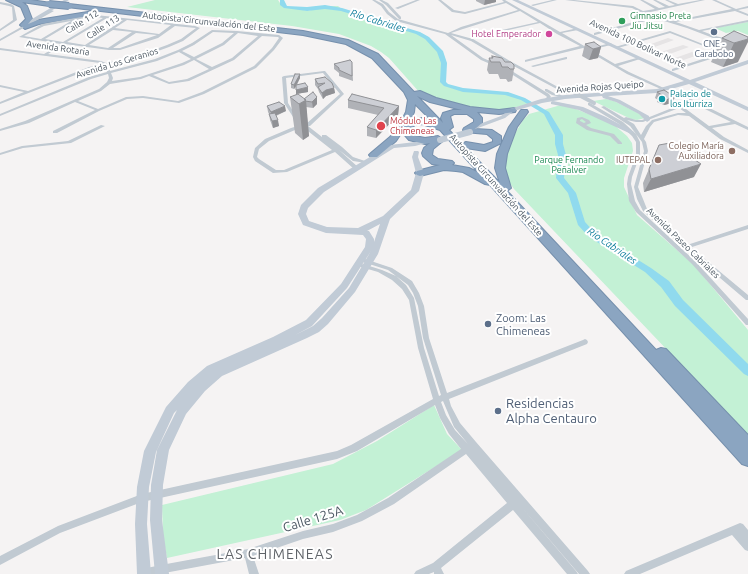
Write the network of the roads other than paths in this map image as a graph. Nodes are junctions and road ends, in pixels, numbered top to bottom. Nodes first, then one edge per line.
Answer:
1 (9, 0) edge
2 (17, 0) edge
3 (40, 0) edge
4 (373, 0) edge
5 (380, 0) edge
6 (419, 0) edge
7 (439, 0) edge
8 (514, 0) edge
9 (556, 0) edge
10 (566, 0) edge
11 (602, 0) edge
12 (641, 0) edge
13 (654, 0) edge
14 (666, 0) edge
15 (704, 0) edge
16 (713, 0) edge
17 (504, 1) edge
18 (51, 2) edge
19 (71, 2) edge
20 (92, 2) dead end
21 (522, 2) edge
22 (0, 3) edge
23 (597, 3) junction
24 (107, 4) dead end
25 (533, 5) junction
26 (677, 5) junction
27 (512, 6) junction
28 (668, 7) junction
29 (748, 7) edge
30 (124, 8) junction
31 (397, 8) dead end
32 (658, 9) junction
33 (735, 9) junction
34 (519, 10) junction
35 (52, 11) junction
36 (644, 12) junction
37 (148, 13) junction
38 (748, 15) edge
39 (650, 16) junction
40 (106, 17) junction
41 (78, 18) junction
42 (127, 19) junction
43 (748, 21) edge
44 (540, 22) junction
45 (673, 22) junction
46 (30, 24) junction
47 (174, 25) junction
48 (462, 28) junction
49 (113, 29) junction
50 (577, 29) junction
51 (0, 30) edge
52 (699, 31) junction
53 (135, 32) junction
54 (237, 32) junction
55 (450, 32) junction
56 (558, 33) junction
57 (595, 34) junction
58 (162, 35) junction
59 (261, 35) junction
60 (466, 36) junction
61 (477, 36) dead end
62 (0, 39) edge
63 (42, 40) junction
64 (732, 40) edge
65 (64, 43) junction
66 (610, 44) junction
67 (86, 46) junction
68 (0, 47) edge
69 (582, 47) junction
70 (619, 47) junction
71 (109, 49) junction
72 (588, 50) junction
73 (179, 51) junction
74 (46, 54) junction
75 (484, 55) junction
76 (498, 56) junction
77 (546, 56) junction
78 (566, 58) dead end
79 (639, 58) junction
80 (195, 59) junction
81 (554, 60) junction
82 (526, 61) dead end
83 (748, 62) edge
84 (105, 64) junction
85 (616, 65) junction
86 (533, 66) dead end
87 (748, 66) edge
88 (213, 69) junction
89 (673, 70) junction
90 (109, 72) junction
91 (628, 72) junction
92 (149, 76) junction
93 (695, 82) junction
94 (109, 83) junction
95 (0, 86) edge
96 (407, 90) junction
97 (663, 91) junction
98 (672, 91) junction
99 (28, 92) junction
100 (417, 93) junction
101 (648, 93) junction
102 (568, 94) junction
103 (678, 95) junction
104 (604, 97) junction
105 (75, 101) junction
106 (544, 102) junction
107 (0, 103) edge
108 (553, 103) junction
109 (592, 104) junction
110 (748, 104) edge
111 (679, 106) junction
112 (527, 108) junction
113 (748, 109) edge
114 (98, 110) junction
115 (512, 110) junction
116 (614, 113) junction
117 (0, 115) edge
118 (690, 115) junction
119 (663, 118) junction
120 (647, 120) junction
121 (736, 123) junction
122 (581, 124) dead end
123 (306, 125) junction
124 (103, 126) dead end
125 (447, 128) junction
126 (707, 128) junction
127 (747, 128) edge
128 (0, 130) edge
129 (470, 131) junction
130 (54, 132) dead end
131 (631, 132) junction
132 (642, 138) junction
133 (439, 139) junction
134 (620, 143) dead end
135 (408, 144) junction
136 (465, 148) junction
137 (338, 149) junction
138 (416, 152) junction
139 (748, 152) edge
140 (0, 154) edge
141 (374, 155) junction
142 (366, 162) junction
143 (356, 168) junction
144 (420, 174) junction
145 (503, 189) junction
146 (386, 218) junction
147 (748, 227) edge
148 (359, 231) junction
149 (692, 245) dead end
150 (363, 263) junction
151 (748, 298) edge
152 (748, 323) edge
153 (585, 342) dead end
154 (446, 397) junction
155 (437, 400) junction
156 (748, 446) edge
157 (470, 448) junction
158 (748, 460) edge
159 (156, 495) junction
160 (142, 498) junction
161 (517, 501) junction
162 (737, 529) junction
163 (748, 536) edge
164 (748, 546) edge
165 (248, 552) junction
166 (0, 561) edge
167 (438, 570) edge
168 (161, 571) edge
169 (143, 574) edge
170 (254, 574) edge
171 (419, 574) edge
172 (573, 574) edge
173 (585, 574) edge
174 (629, 574) edge

1 - 46 highway
2 - 18 highway, Autopista Circunvalación del Este
3 - 18 highway, Autopista Circunvalación del Este
4 - 55 street, Avenida Paseo Cabriales
5 - 55 street, Avenida Paseo Cabriales
6 - 31 street
7 - 17 street
8 - 21 street, Avenida 100 Bolívar Norte
9 - 25 street
10 - 23 street
11 - 23 street
12 - 32 street
13 - 28 street
14 - 26 street
15 - 26 street
16 - 33 street
17 - 27 street
18 - 19 highway, Autopista Circunvalación del Este, bridge
19 - 20 highway
19 - 30 highway, Autopista Circunvalación del Este
19 - 35 street
19 - 35 highway
19 - 37 highway, Autopista Circunvalación del Este
19 - 46 street
21 - 25 street, Avenida 100 Bolívar Norte
21 - 27 street
21 - 50 street, Avenida 100 Bolívar Norte
22 - 51 street
23 - 36 street
24 - 30 highway
25 - 57 street, Avenida 100 Bolívar Norte
26 - 28 street
27 - 34 street
28 - 32 street
29 - 33 street
30 - 37 highway, Autopista Circunvalación del Este
32 - 36 street
33 - 38 street
33 - 45 street
34 - 44 street
34 - 48 street
34 - 55 street
35 - 46 street
36 - 39 street
37 - 46 highway
37 - 96 highway, Autopista Circunvalación del Este
37 - 100 highway, Autopista Circunvalación del Este
39 - 45 street
39 - 57 street
40 - 41 street
40 - 42 street
40 - 65 street, Calle 112
41 - 63 street
41 - 63 street
42 - 47 street
42 - 49 street, Calle 113
43 - 52 street
44 - 56 street
44 - 61 street
45 - 52 street
46 - 62 street
47 - 58 street
47 - 84 street
48 - 55 street
48 - 60 street
49 - 53 street
49 - 67 street, Calle 113
50 - 56 street
50 - 66 street, Avenida 100 Bolívar Norte
52 - 64 street
53 - 58 street
53 - 71 street
54 - 59 street, Avenida Los Geranios
54 - 73 street, Avenida Los Geranios
54 - 80 street
55 - 60 street, Avenida Paseo Cabriales
55 - 75 street, Avenida Paseo Cabriales
55 - 76 street, Avenida Paseo Cabriales
55 - 106 street, Avenida Paseo Cabriales
56 - 69 street
57 - 70 street, Avenida 100 Bolívar Norte
58 - 71 street
59 - 88 street
59 - 114 street, Avenida Los Geranios
60 - 102 street, Avenida Paseo Cabriales
63 - 65 street
65 - 67 street
65 - 74 street, Calle 112
66 - 70 street, Avenida 100 Bolívar Norte
66 - 72 street
67 - 71 street
68 - 74 street, Avenida Rotaria
69 - 72 street
69 - 77 street
70 - 79 street, Avenida 100 Bolívar Norte
70 - 89 street, Avenida 100 Bolívar Norte
70 - 89 street
72 - 85 street
73 - 80 street
73 - 90 street, Avenida Los Geranios
74 - 84 street, Avenida Rotaria
75 - 76 street
75 - 102 street, Avenida Paseo Cabriales
76 - 102 street, Avenida Paseo Cabriales
77 - 81 street
77 - 82 street
78 - 81 street
79 - 85 street
79 - 93 street, Avenida 100 Bolívar Norte
80 - 88 street
80 - 92 street
81 - 86 street
83 - 93 street, Avenida Rojas Queipo
84 - 90 street
84 - 99 street
85 - 91 street
87 - 93 street, Avenida Rojas Queipo
88 - 92 street
89 - 93 street, Avenida 100 Bolívar Norte
90 - 94 street
90 - 117 street, Avenida Los Geranios
91 - 97 street
91 - 101 street
92 - 94 street
93 - 97 street, Avenida Rojas Queipo
93 - 98 street, Avenida Rojas Queipo
93 - 110 street, Avenida 100 Bolívar Norte
93 - 113 street, Avenida 100 Bolívar Norte
94 - 105 street
95 - 99 street
96 - 125 highway, Autopista Circunvalación del Este
96 - 141 highway
97 - 98 street, Avenida Rojas Queipo
97 - 101 street, Avenida Rojas Queipo
97 - 104 street, Avenida Rojas Queipo
97 - 111 street
98 - 103 street
99 - 107 street
100 - 115 highway
100 - 125 highway, Autopista Circunvalación del Este
101 - 102 street, Avenida Rojas Queipo
102 - 106 street, Avenida Rojas Queipo
102 - 109 street, Avenida Paseo Cabriales
103 - 111 street
103 - 121 street
104 - 108 street, Avenida Rojas Queipo
104 - 120 street
105 - 114 street
105 - 128 street
106 - 108 street, Avenida Rojas Queipo
106 - 112 street, Avenida Rojas Queipo
108 - 131 street
109 - 116 street, Avenida Paseo Cabriales
109 - 131 street, Avenida Paseo Cabriales
111 - 118 street
111 - 119 street
111 - 120 street
112 - 115 street, Avenida Rojas Queipo
112 - 129 street, Avenida Rojas Queipo
112 - 145 highway
114 - 130 street
115 - 129 street, Avenida Rojas Queipo
116 - 120 street
116 - 132 street, Avenida Paseo Cabriales
118 - 119 street
118 - 126 street
119 - 132 street
121 - 126 street
121 - 127 street
122 - 134 street
123 - 123 street
123 - 137 street
123 - 137 street
124 - 140 street
125 - 129 highway
125 - 133 highway
125 - 136 highway, Autopista Circunvalación del Este
126 - 139 street
129 - 133 street, Avenida Rojas Queipo, bridge
129 - 136 highway
131 - 152 street, Avenida Paseo Cabriales
132 - 151 street, Avenida Paseo Cabriales
133 - 135 street, Avenida Rojas Queipo
133 - 136 highway
133 - 138 street, Avenida Rojas Queipo
135 - 138 street
135 - 141 street, Avenida Rojas Queipo
136 - 145 highway, Autopista Circunvalación del Este
137 - 142 street
137 - 143 street
138 - 144 street
141 - 142 street, Avenida Rojas Queipo
142 - 143 street, Avenida Rojas Queipo
143 - 148 street, Avenida Rojas Queipo
144 - 145 highway
144 - 146 street
145 - 156 highway, Autopista Circunvalación del Este
145 - 158 highway, Autopista Circunvalación del Este
146 - 148 street
146 - 150 street
147 - 149 street
148 - 150 street
150 - 154 street
150 - 155 street
150 - 159 street
150 - 160 street
153 - 154 street
154 - 155 street
154 - 157 street
155 - 157 street
155 - 159 street
157 - 161 street
157 - 165 street, Calle 125A
159 - 160 street
159 - 168 street
160 - 166 street
160 - 169 street
161 - 167 street
161 - 172 street
161 - 173 street
162 - 163 street
162 - 164 street
162 - 174 street
165 - 168 street, Calle 125A
165 - 170 street
167 - 171 street
168 - 169 street, Calle 125A

